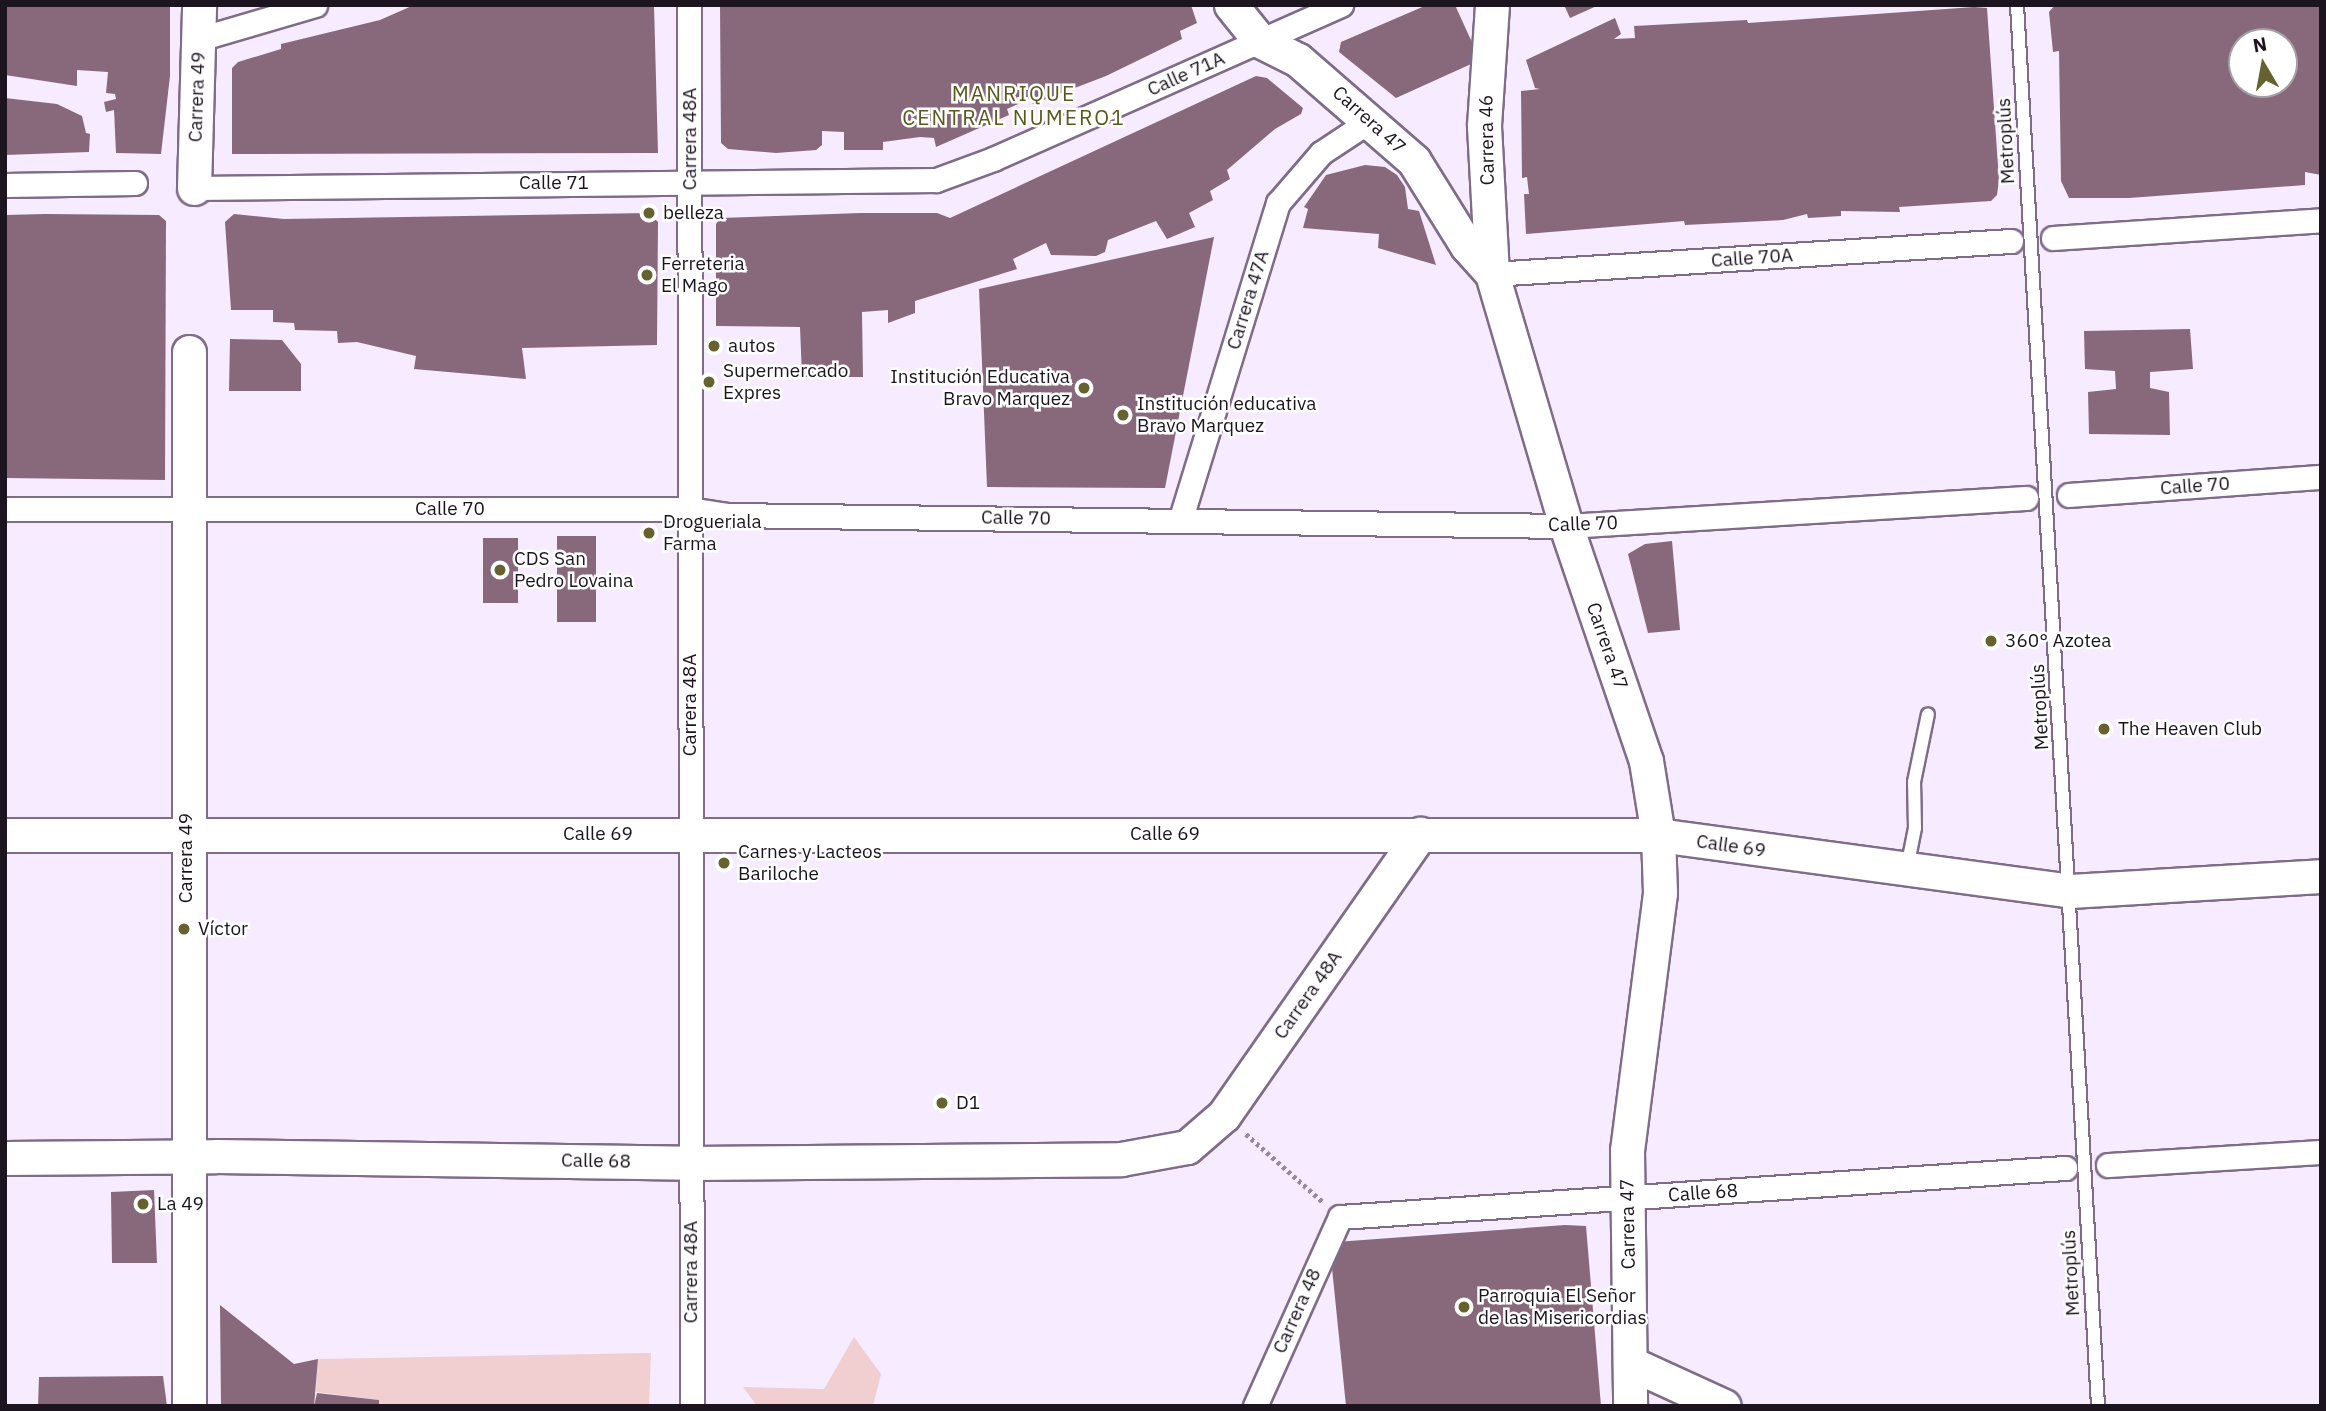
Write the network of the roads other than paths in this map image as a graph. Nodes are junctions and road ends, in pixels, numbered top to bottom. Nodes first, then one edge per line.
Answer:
1 (199, 5) edge
2 (315, 5) edge
3 (689, 5) edge
4 (1231, 5) edge
5 (1340, 5) edge
6 (2017, 5) edge
7 (1492, 9) edge
8 (199, 39) junction
9 (1260, 41) junction
10 (1371, 120) junction
11 (690, 182) junction
12 (135, 183) dead end
13 (914, 183) joint
14 (5, 185) edge
15 (194, 188) joint
16 (2321, 220) edge
17 (2053, 238) dead end
18 (2011, 241) dead end
19 (1492, 274) junction
20 (189, 352) dead end
21 (2321, 477) edge
22 (2069, 495) dead end
23 (2026, 498) dead end
24 (5, 509) edge
25 (187, 509) junction
26 (689, 509) junction
27 (1181, 518) junction
28 (1566, 526) junction
29 (1928, 714) dead end
30 (690, 833) junction
31 (186, 834) junction
32 (1420, 834) junction
33 (5, 835) edge
34 (1658, 835) junction
35 (1906, 872) junction
36 (2321, 876) edge
37 (2070, 891) junction
38 (1187, 1147) joint
39 (2321, 1152) edge
40 (5, 1158) edge
41 (187, 1158) junction
42 (691, 1163) junction
43 (2108, 1166) dead end
44 (2065, 1168) dead end
45 (1627, 1198) junction
46 (1340, 1217) joint
47 (1630, 1363) junction
48 (189, 1406) edge
49 (692, 1406) edge
50 (1255, 1406) edge
51 (1630, 1406) edge
52 (1724, 1406) edge
53 (2098, 1406) edge

1 - 8 street, Carrera 49
2 - 8 street
3 - 11 street, Carrera 48A
4 - 9 street, Carrera 47
5 - 9 street, Calle 71A
6 - 37 lane, Metroplús
7 - 19 street, Carrera 46
8 - 15 street, Carrera 49
9 - 10 street, Carrera 47
9 - 13 street, Calle 71A
10 - 19 street, Carrera 47
10 - 27 street, Carrera 47A
11 - 13 street, Calle 71
11 - 15 street, Calle 71
11 - 26 street, Carrera 48A
12 - 14 street
16 - 17 street
18 - 19 street, Calle 70A
19 - 28 street, Carrera 47
20 - 25 street, Carrera 49
21 - 22 street, Calle 70
23 - 28 street, Calle 70
24 - 25 street, Calle 70
25 - 26 street, Calle 70
25 - 31 street, Carrera 49
26 - 27 street, Calle 70
26 - 30 street, Carrera 48A
27 - 28 street, Calle 70
28 - 34 street, Carrera 47
29 - 35 lane
30 - 31 street, Calle 69
30 - 32 street, Calle 69
30 - 42 street, Carrera 48A
31 - 33 street, Calle 69
31 - 41 street, Carrera 49
32 - 34 street, Calle 69
32 - 38 street, Carrera 48A
34 - 35 street, Calle 69
34 - 45 street, Carrera 47
35 - 37 street, Calle 69
36 - 37 street, Calle 69
37 - 53 lane, Metroplús
38 - 42 street, Calle 68
39 - 43 street
40 - 41 street, Calle 68
41 - 42 street, Calle 68
41 - 48 street, Carrera 49
42 - 49 street, Carrera 48A
44 - 45 street, Calle 68
45 - 46 street, Calle 68
45 - 47 street, Carrera 47
46 - 50 street, Carrera 48
47 - 51 street, Carrera 47
47 - 52 street

